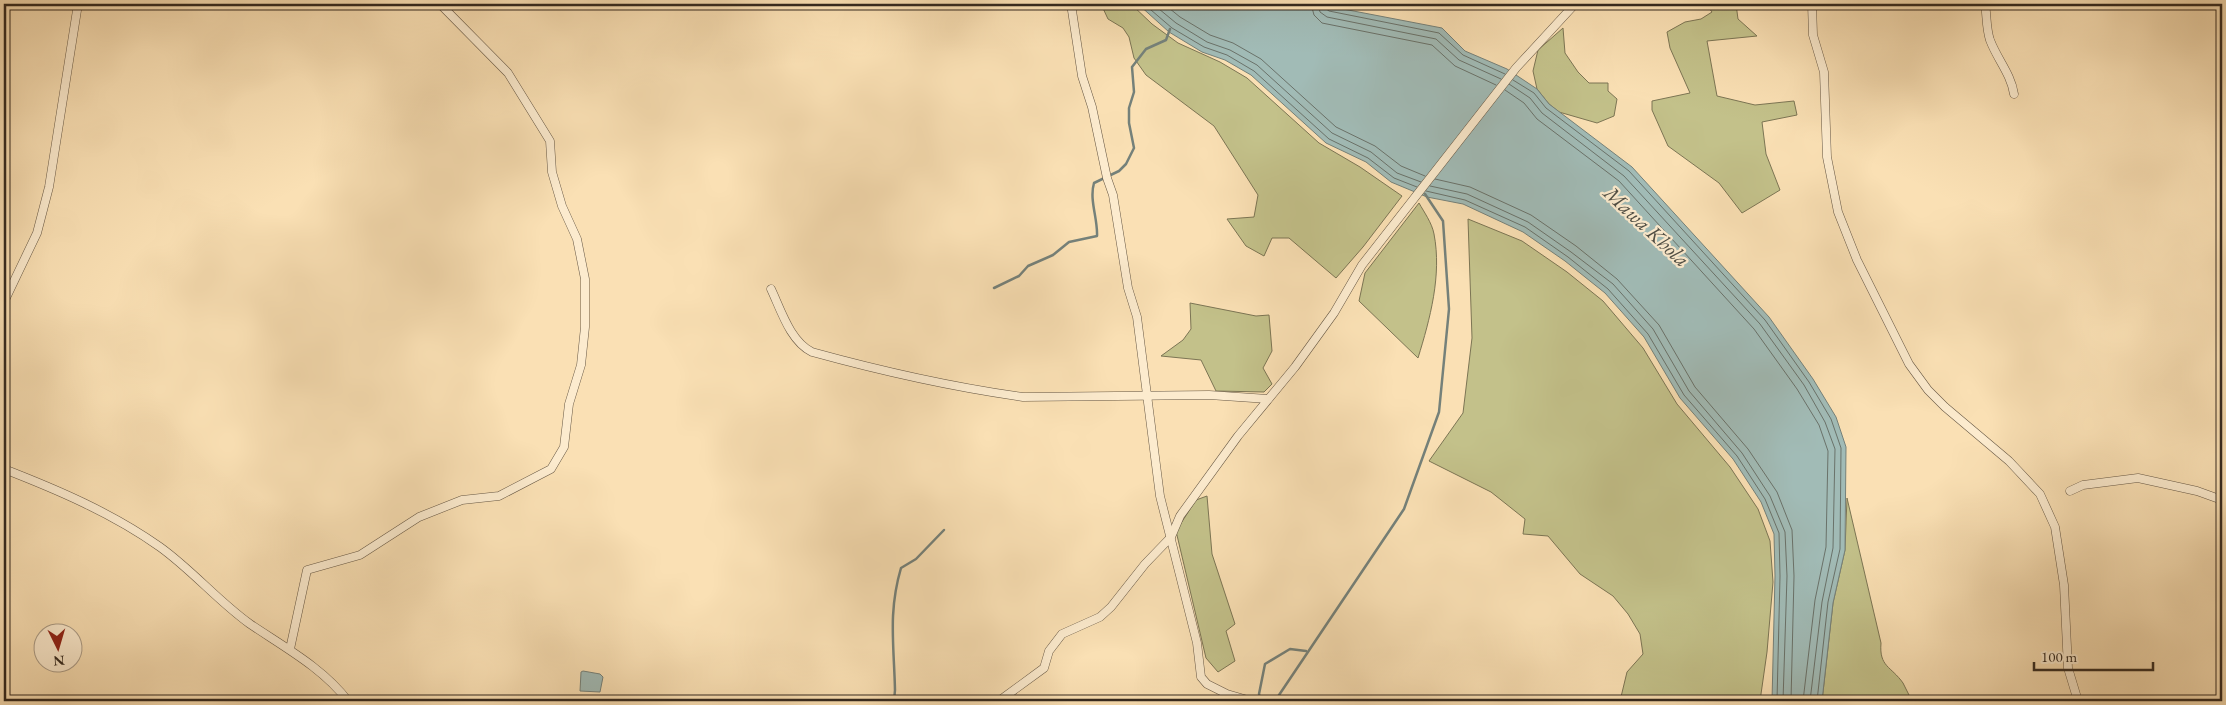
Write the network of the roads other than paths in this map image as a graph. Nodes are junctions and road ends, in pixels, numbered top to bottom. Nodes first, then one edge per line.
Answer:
1 (78, 4) edge
2 (440, 4) edge
3 (1071, 4) edge
4 (1575, 4) edge
5 (1812, 4) edge
6 (1985, 4) edge
7 (2014, 94) dead end
8 (771, 289) dead end
9 (4, 302) edge
10 (1148, 396) junction
11 (1268, 399) junction
12 (4, 468) edge
13 (2070, 491) dead end
14 (2222, 500) edge
15 (1171, 537) junction
16 (290, 649) junction
17 (348, 701) edge
18 (999, 701) edge
19 (1252, 701) edge
20 (2078, 701) edge

1 - 9 street
2 - 16 street
3 - 10 street
4 - 11 street
5 - 20 street
6 - 7 street
8 - 10 street
10 - 11 street
10 - 15 street
11 - 15 street
12 - 16 street
13 - 14 street
15 - 18 street
15 - 19 street
16 - 17 street

